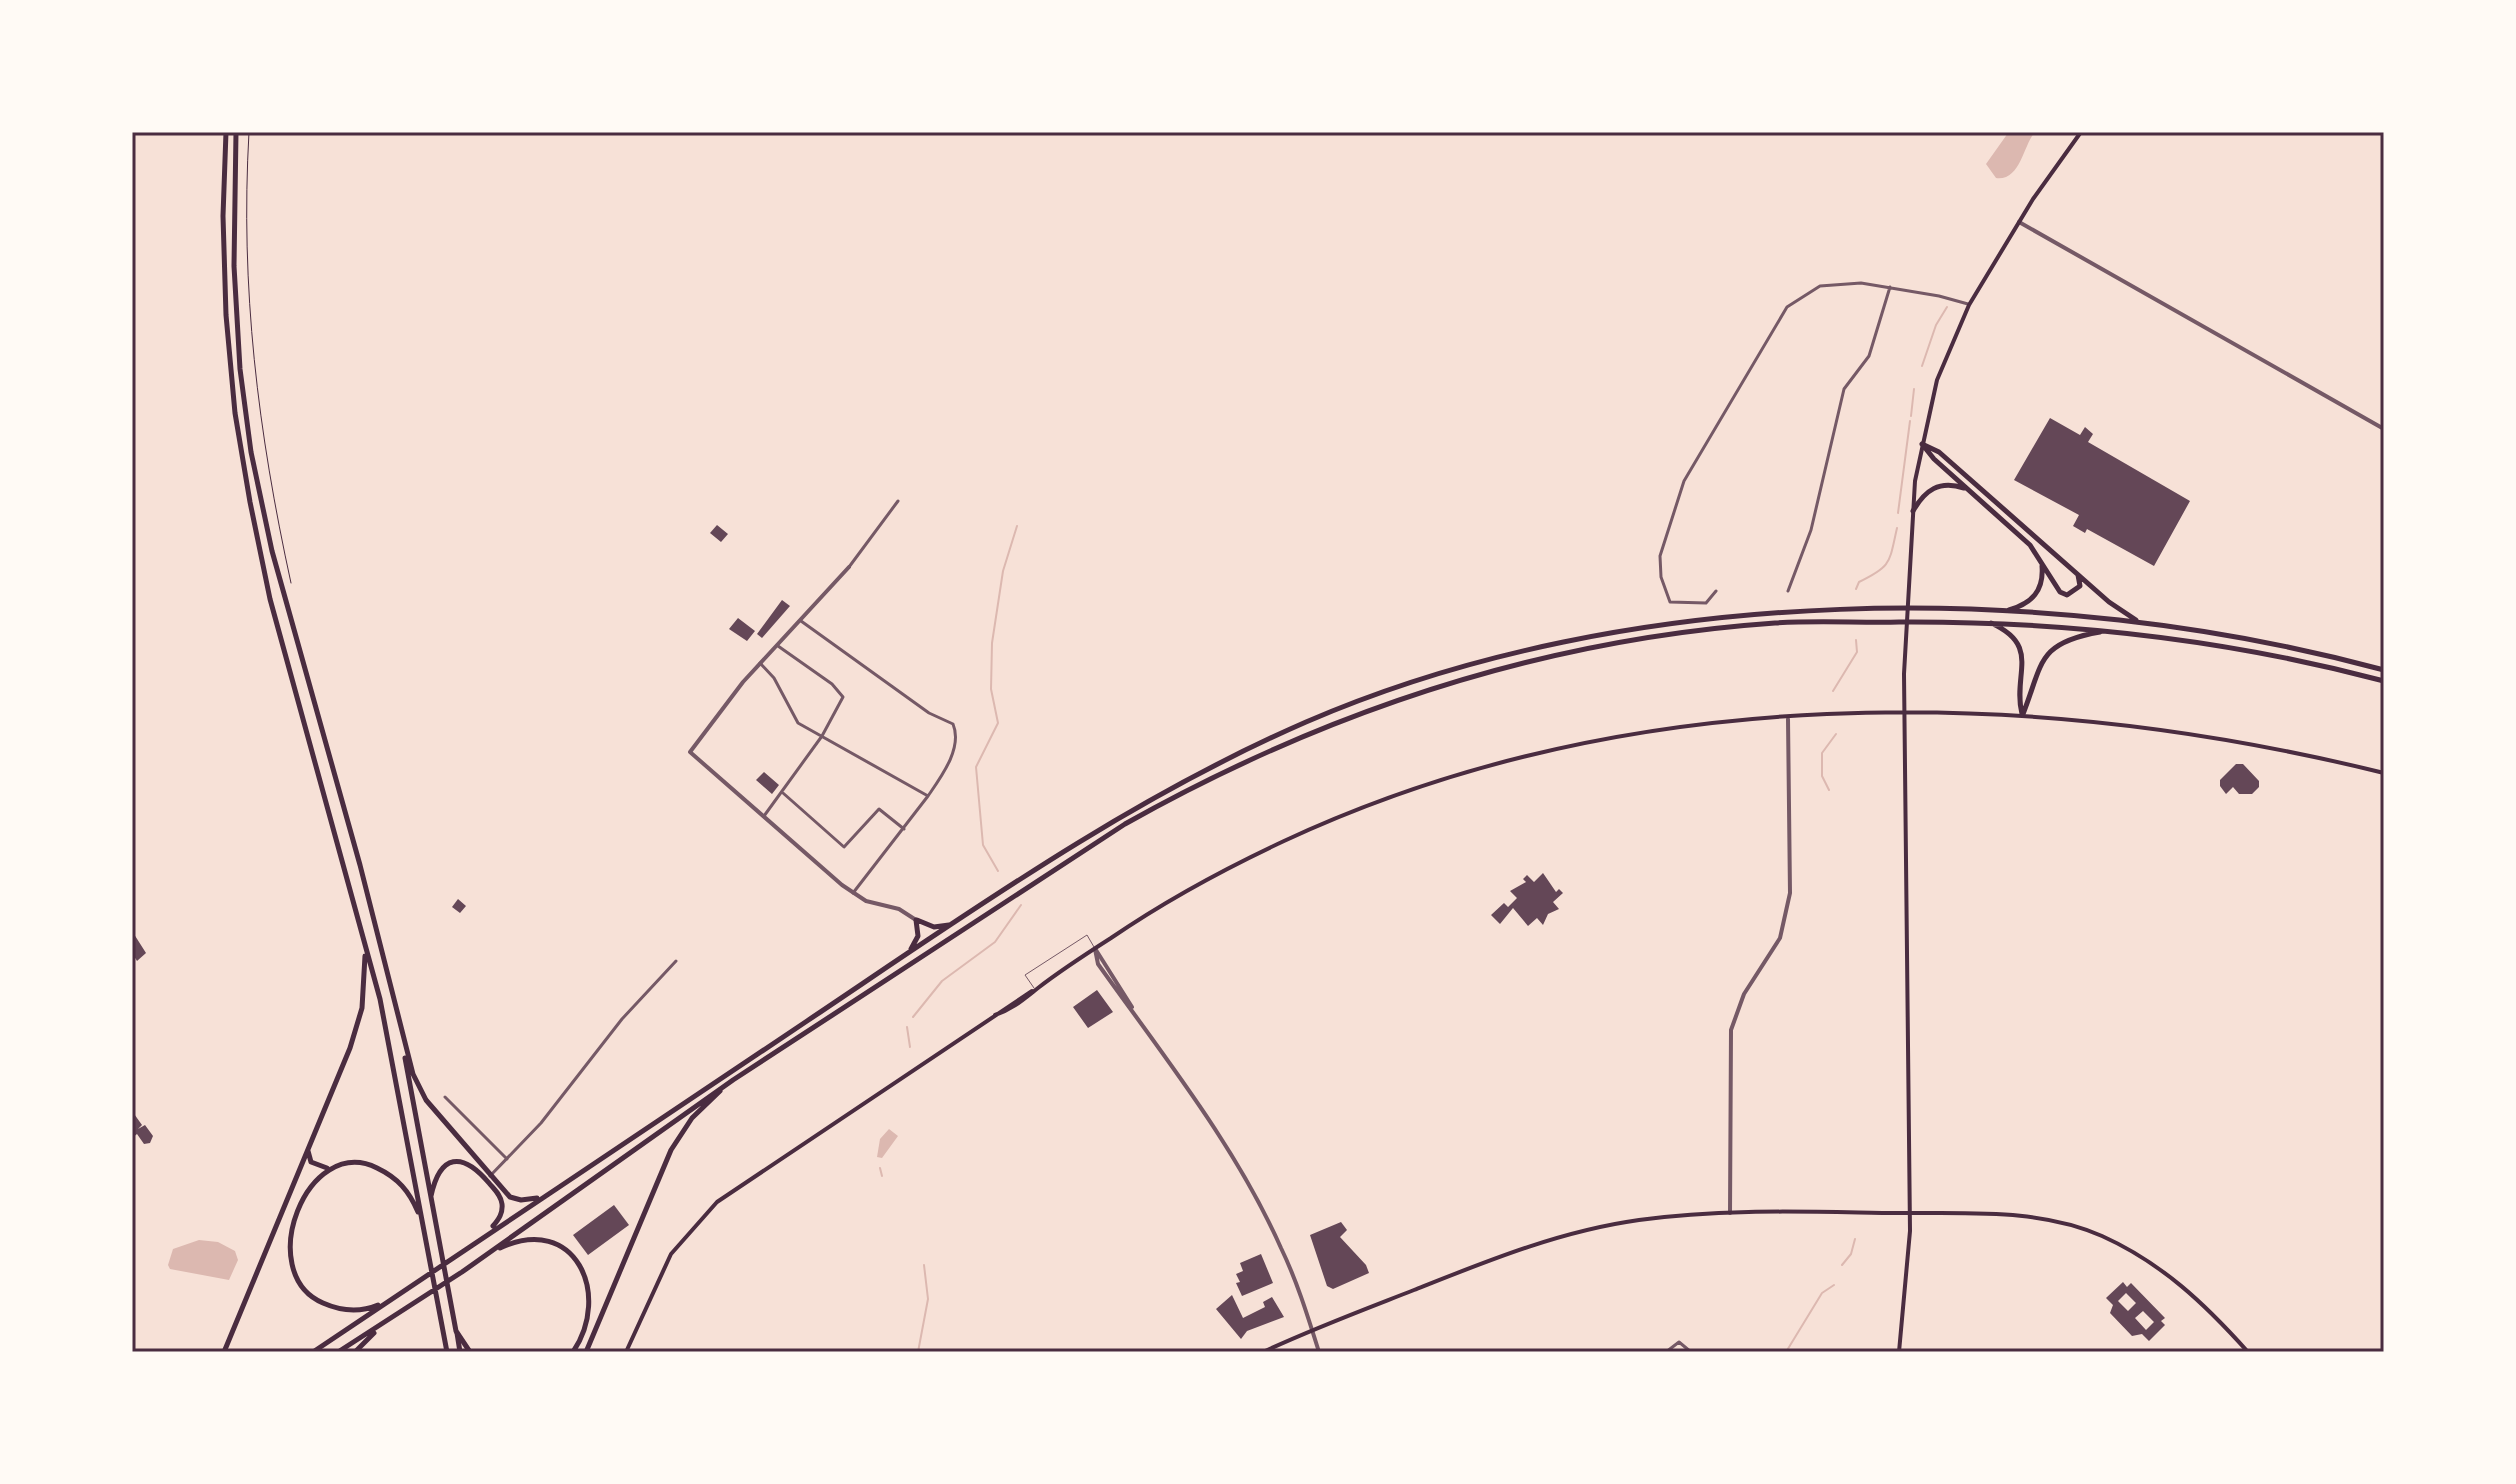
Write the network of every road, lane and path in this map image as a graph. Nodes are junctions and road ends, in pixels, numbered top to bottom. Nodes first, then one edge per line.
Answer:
1 (226, 132) edge
2 (236, 132) edge
3 (249, 132) edge
4 (2081, 132) edge
5 (2019, 222) junction
6 (1890, 287) junction
7 (1969, 305) junction
8 (2384, 429) edge
9 (1923, 440) junction
10 (1967, 489) junction
11 (898, 501) dead end
12 (1913, 511) junction
13 (2042, 561) junction
14 (849, 567) joint
15 (2078, 574) junction
16 (291, 583) dead end
17 (1716, 591) dead end
18 (1788, 591) dead end
19 (2006, 611) junction
20 (801, 621) junction
21 (1987, 622) junction
22 (2144, 623) junction
23 (2109, 631) junction
24 (778, 646) junction
25 (760, 663) junction
26 (2384, 670) edge
27 (2384, 681) edge
28 (1904, 712) junction
29 (2023, 714) junction
30 (1788, 719) junction
31 (822, 736) junction
32 (2384, 773) edge
33 (783, 793) junction
34 (928, 796) junction
35 (764, 816) junction
36 (904, 829) junction
37 (853, 893) junction
38 (916, 920) junction
39 (952, 925) junction
40 (365, 944) junction
41 (1095, 949) junction
42 (906, 955) junction
43 (676, 961) dead end
44 (1035, 990) junction
45 (401, 1038) junction
46 (733, 1080) junction
47 (445, 1097) dead end
48 (308, 1150) junction
49 (506, 1161) junction
50 (330, 1168) junction
51 (488, 1178) junction
52 (542, 1196) junction
53 (430, 1201) junction
54 (1730, 1213) junction
55 (1910, 1213) junction
56 (421, 1220) junction
57 (484, 1234) junction
58 (482, 1258) junction
59 (389, 1300) junction
60 (383, 1324) junction
61 (1312, 1330) junction
62 (456, 1331) junction
63 (447, 1351) edge
64 (224, 1352) edge
65 (313, 1352) edge
66 (338, 1352) edge
67 (355, 1352) edge
68 (460, 1352) edge
69 (470, 1352) edge
70 (573, 1352) edge
71 (586, 1352) edge
72 (626, 1352) edge
73 (1263, 1352) edge
74 (1319, 1352) edge
75 (1666, 1352) edge
76 (1691, 1352) edge
77 (1899, 1352) edge
78 (2248, 1352) edge

1 - 40 main road
2 - 45 main road
3 - 16 path
4 - 5 main road
5 - 7 main road
5 - 8 street
6 - 7 street
6 - 17 street
6 - 18 street
7 - 9 main road
9 - 10 main road
9 - 12 main road
9 - 15 main road
10 - 12 main road
10 - 13 main road
11 - 14 street
12 - 28 main road
13 - 15 main road
13 - 19 main road
14 - 20 street
15 - 22 main road
19 - 22 main road
19 - 39 main road
20 - 24 street
20 - 34 street
21 - 23 main road
21 - 29 main road
21 - 46 main road
22 - 26 main road
23 - 27 main road
23 - 29 main road
24 - 25 street
24 - 31 street
25 - 31 street
25 - 35 street
28 - 29 main road
28 - 30 main road
28 - 55 main road
29 - 32 main road
30 - 41 main road
30 - 54 street
31 - 33 street
31 - 34 street
33 - 35 street
33 - 36 street
34 - 36 street
35 - 37 street
36 - 37 street
37 - 38 street
38 - 39 main road
38 - 42 main road
39 - 42 main road
40 - 48 main road
40 - 56 main road
41 - 44 main road
41 - 44 lane
41 - 61 street
42 - 52 main road
43 - 49 street
44 - 72 main road
45 - 51 main road
45 - 53 main road
46 - 58 main road
46 - 71 main road
47 - 49 street
48 - 50 main road
48 - 64 main road
49 - 51 street
50 - 56 main road
50 - 59 main road
51 - 52 main road
51 - 53 main road
51 - 57 main road
52 - 57 main road
53 - 62 main road
54 - 55 main road
54 - 61 main road
55 - 77 main road
55 - 78 main road
56 - 63 main road
57 - 59 main road
58 - 60 main road
58 - 70 main road
59 - 65 main road
60 - 66 main road
60 - 67 main road
61 - 73 main road
61 - 74 street
62 - 68 main road
62 - 69 main road
75 - 76 street

